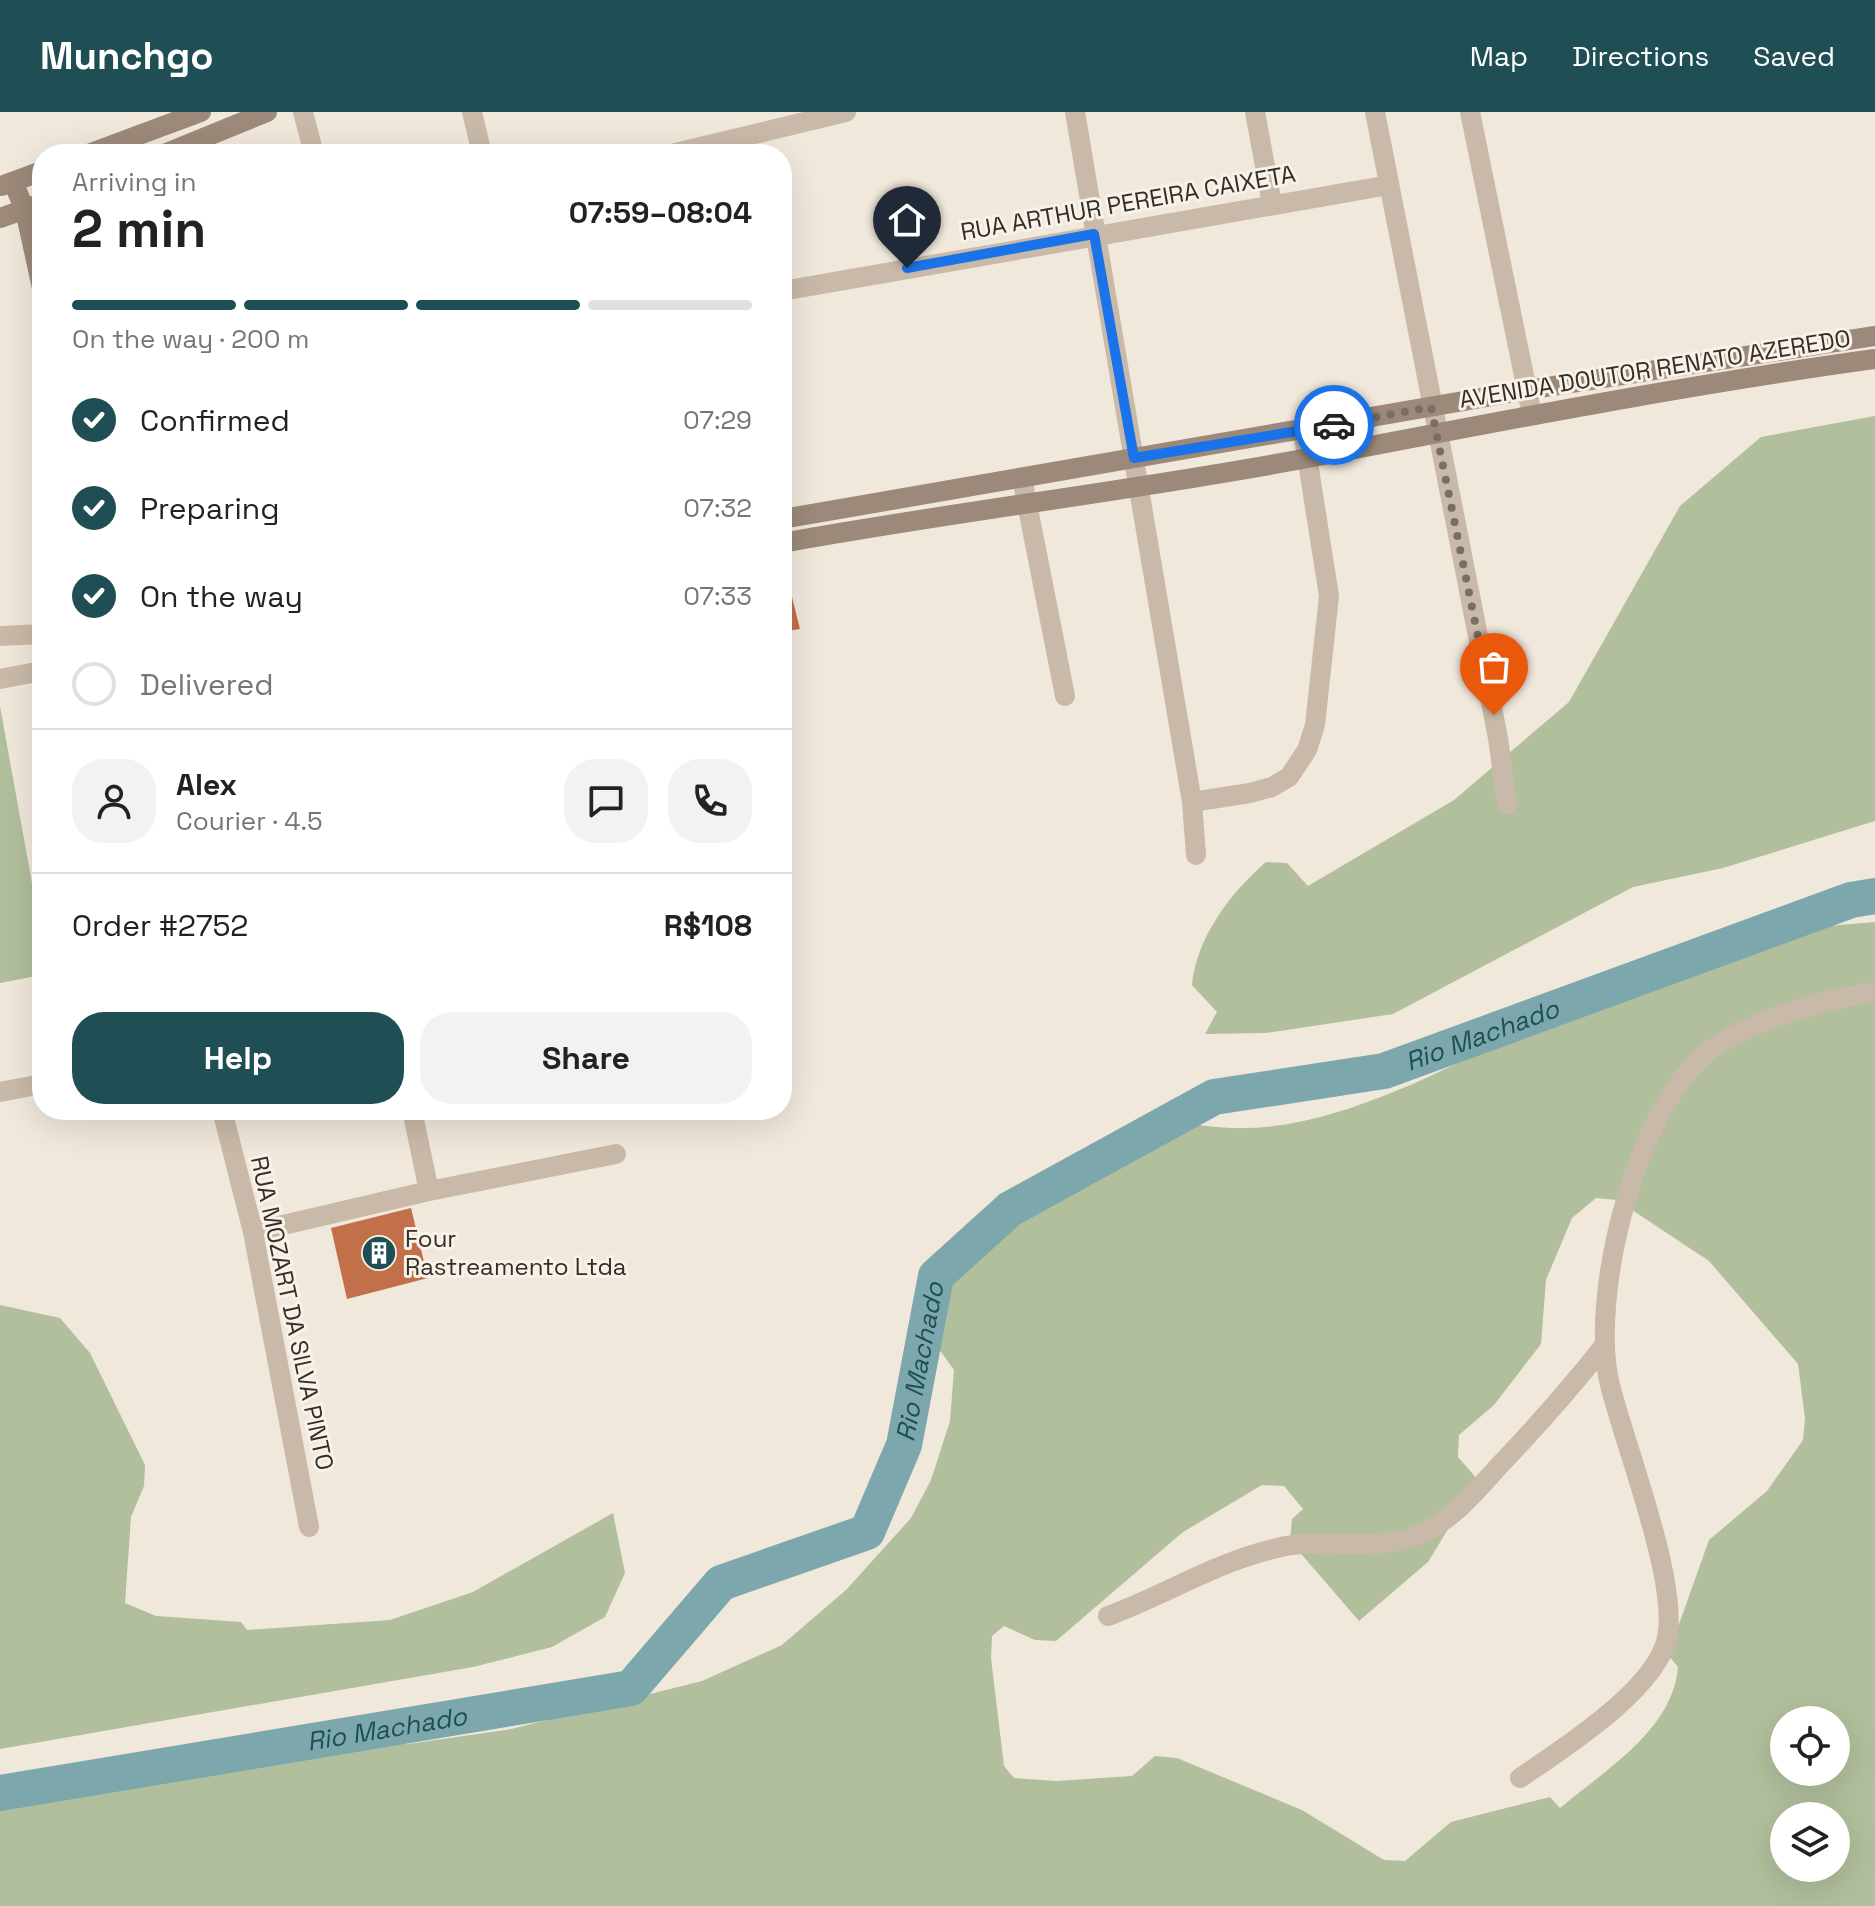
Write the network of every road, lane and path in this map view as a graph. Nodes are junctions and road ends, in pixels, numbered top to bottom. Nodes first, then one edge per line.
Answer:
1 (201, 112) edge
2 (267, 112) edge
3 (303, 112) edge
4 (472, 112) edge
5 (846, 112) edge
6 (1075, 112) edge
7 (1255, 112) edge
8 (1375, 112) edge
9 (1470, 112) edge
10 (115, 144) edge
11 (189, 144) edge
12 (311, 144) edge
13 (480, 144) edge
14 (713, 144) edge
15 (32, 175) edge
16 (6, 184) edge
17 (1389, 185) junction
18 (1272, 204) junction
19 (32, 206) edge
20 (32, 207) edge
21 (0, 218) edge
22 (1094, 234) junction
23 (792, 289) edge
24 (1875, 336) edge
25 (1812, 357) junction
26 (1875, 359) edge
27 (1614, 378) junction
28 (1527, 390) junction
29 (1618, 403) junction
30 (1431, 407) junction
31 (1532, 415) junction
32 (1303, 431) junction
33 (1435, 431) junction
34 (1213, 444) junction
35 (1134, 458) junction
36 (1307, 458) junction
37 (1059, 472) junction
38 (1216, 473) junction
39 (1022, 478) junction
40 (969, 486) junction
41 (1137, 487) junction
42 (914, 495) junction
43 (1063, 498) junction
44 (1027, 505) junction
45 (853, 506) junction
46 (974, 512) junction
47 (792, 517) edge
48 (918, 521) junction
49 (857, 529) junction
50 (792, 537) edge
51 (32, 634) edge
52 (0, 636) edge
53 (32, 673) edge
54 (0, 679) edge
55 (1065, 696) dead end
56 (1192, 802) junction
57 (1507, 804) dead end
58 (1196, 855) dead end
59 (1875, 992) edge
60 (32, 1086) edge
61 (0, 1092) edge
62 (225, 1120) edge
63 (414, 1120) edge
64 (616, 1154) dead end
65 (429, 1191) junction
66 (253, 1232) junction
67 (1603, 1347) junction
68 (309, 1527) dead end
69 (1108, 1616) dead end
70 (1520, 1778) dead end

1 - 10 street
2 - 11 street
3 - 12 street
4 - 13 street
5 - 14 street
6 - 22 street
7 - 18 street
8 - 17 street
9 - 28 street
15 - 16 street
16 - 19 street
17 - 18 street, RUA ARTHUR PEREIRA CAIXETA
17 - 30 street
18 - 22 street, RUA ARTHUR PEREIRA CAIXETA
20 - 21 street
22 - 23 street, RUA ARTHUR PEREIRA CAIXETA
22 - 35 street
24 - 25 street, AVENIDA DOUTOR RENATO AZEREDO
25 - 26 street, AVENIDA DOUTOR RENATO AZEREDO
25 - 27 street, AVENIDA DOUTOR RENATO AZEREDO
25 - 29 street, AVENIDA DOUTOR RENATO AZEREDO
27 - 28 street, AVENIDA DOUTOR RENATO AZEREDO
27 - 29 street
28 - 30 street, AVENIDA DOUTOR RENATO AZEREDO
28 - 31 street
29 - 31 street, AVENIDA DOUTOR RENATO AZEREDO
30 - 32 street, AVENIDA DOUTOR RENATO AZEREDO
30 - 33 street
31 - 33 street, AVENIDA DOUTOR RENATO AZEREDO
32 - 34 street, AVENIDA DOUTOR RENATO AZEREDO
32 - 36 street
33 - 36 street, AVENIDA DOUTOR RENATO AZEREDO
33 - 57 street
34 - 35 street, AVENIDA DOUTOR RENATO AZEREDO
34 - 38 street
35 - 37 street, AVENIDA DOUTOR RENATO AZEREDO
35 - 41 street
36 - 38 street, AVENIDA DOUTOR RENATO AZEREDO
36 - 56 street
37 - 39 street, AVENIDA DOUTOR RENATO AZEREDO
37 - 43 street
38 - 41 street, AVENIDA DOUTOR RENATO AZEREDO
39 - 40 street, AVENIDA DOUTOR RENATO AZEREDO
39 - 44 street
40 - 42 street, AVENIDA DOUTOR RENATO AZEREDO
40 - 46 street
41 - 43 street, AVENIDA DOUTOR RENATO AZEREDO
41 - 56 street
42 - 45 street, AVENIDA DOUTOR RENATO AZEREDO
42 - 48 street
43 - 44 street, AVENIDA DOUTOR RENATO AZEREDO
44 - 46 street, AVENIDA DOUTOR RENATO AZEREDO
44 - 55 street
45 - 47 street, AVENIDA DOUTOR RENATO AZEREDO
45 - 49 street
46 - 48 street, AVENIDA DOUTOR RENATO AZEREDO
48 - 49 street, AVENIDA DOUTOR RENATO AZEREDO
49 - 50 street, AVENIDA DOUTOR RENATO AZEREDO
51 - 52 street
53 - 54 street
56 - 58 street
59 - 67 street
60 - 61 street
62 - 66 street, RUA MOZART DA SILVA PINTO
63 - 65 street
64 - 65 street
65 - 66 street
66 - 68 street, RUA MOZART DA SILVA PINTO
67 - 69 street
67 - 70 street

